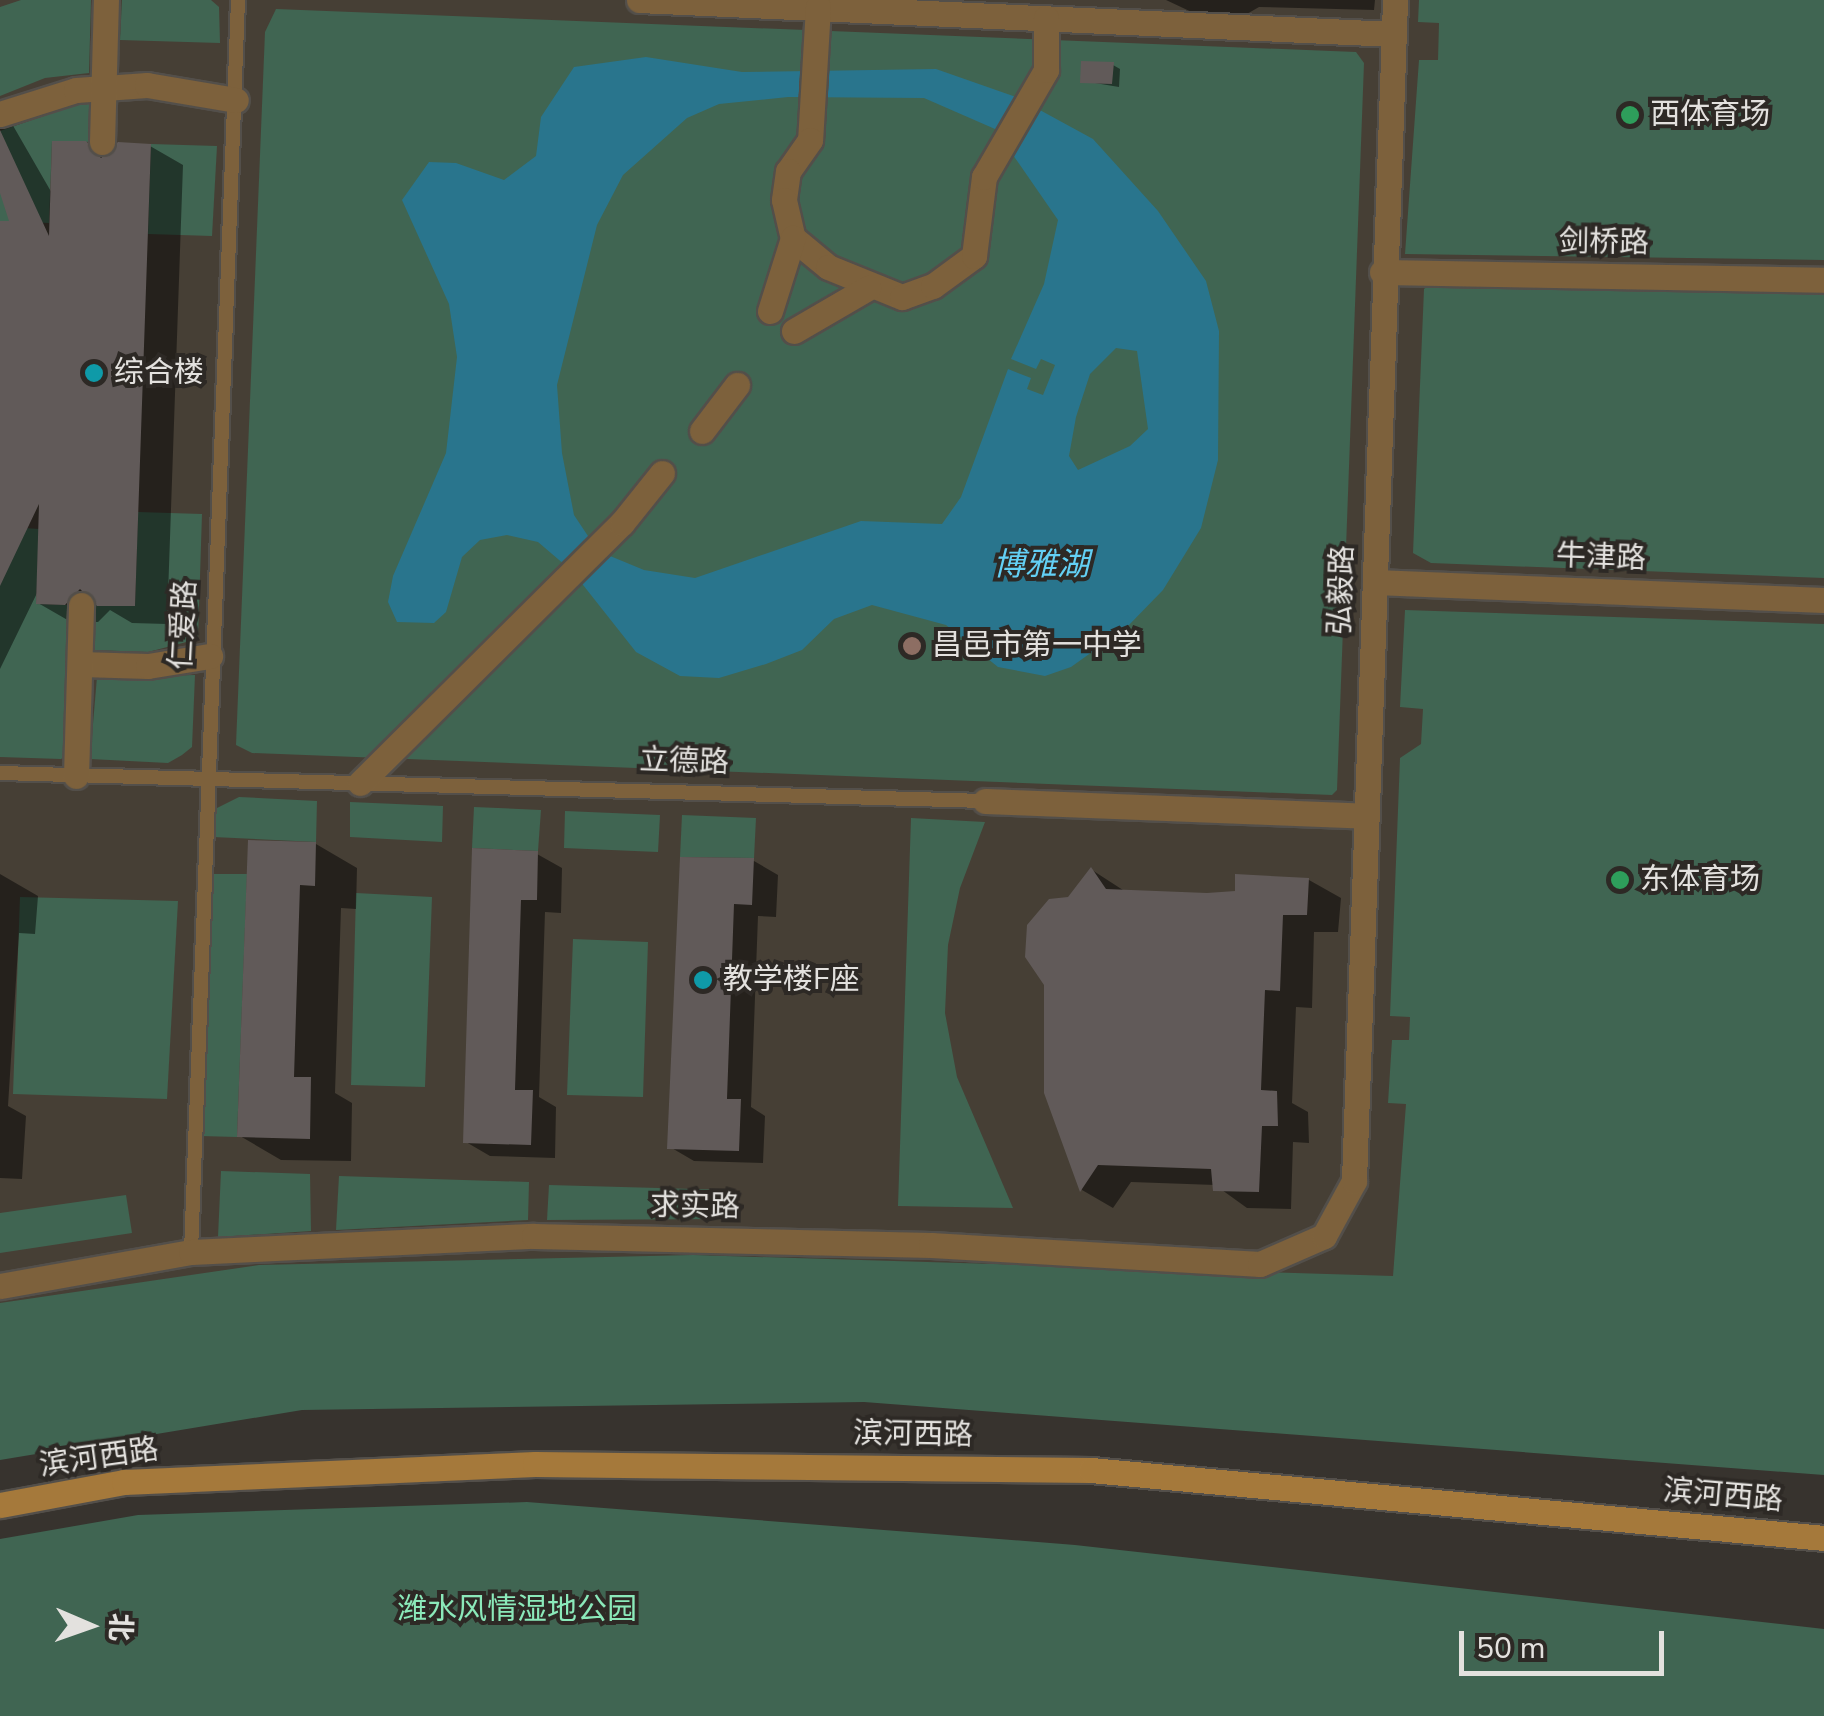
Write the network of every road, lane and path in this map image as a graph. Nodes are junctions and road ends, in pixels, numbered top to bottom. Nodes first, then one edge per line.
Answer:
1 (106, 0) edge
2 (238, 0) edge
3 (639, 0) edge
4 (1395, 0) edge
5 (818, 7) junction
6 (1046, 18) junction
7 (1394, 34) junction
8 (102, 88) junction
9 (236, 100) junction
10 (0, 114) edge
11 (102, 142) dead end
12 (793, 238) junction
13 (1382, 272) junction
14 (1824, 280) edge
15 (868, 288) junction
16 (770, 312) dead end
17 (794, 331) dead end
18 (736, 384) dead end
19 (702, 431) dead end
20 (662, 473) dead end
21 (1375, 582) junction
22 (1824, 600) edge
23 (82, 605) dead end
24 (210, 656) junction
25 (80, 664) junction
26 (0, 773) edge
27 (76, 776) junction
28 (204, 780) junction
29 (360, 783) junction
30 (985, 801) joint
31 (1366, 816) junction
32 (1354, 1182) joint
33 (191, 1252) junction
34 (0, 1286) edge
35 (0, 1505) edge
36 (1824, 1538) edge

1 - 8 street
2 - 9 lane, 仁爱路
3 - 5 street
4 - 7 street, 弘毅路
5 - 6 street
5 - 12 street
6 - 7 street
6 - 15 street
7 - 13 street, 弘毅路
8 - 9 street
8 - 10 street
8 - 11 street
9 - 24 lane, 仁爱路
12 - 15 street
12 - 16 street
13 - 14 street, 剑桥路
13 - 21 street, 弘毅路
15 - 17 street
18 - 19 street
20 - 29 street
21 - 22 street, 牛津路
21 - 31 street, 弘毅路
23 - 25 street
24 - 25 street
24 - 28 lane, 仁爱路
25 - 27 street
26 - 27 lane, 立德路
27 - 28 lane, 立德路
28 - 29 lane, 立德路
28 - 33 lane, 仁爱路
29 - 30 lane, 立德路
30 - 31 street, 立德路
31 - 32 street, 弘毅路
32 - 33 street, 求实路
33 - 34 street, 求实路
35 - 36 street, 滨河西路

